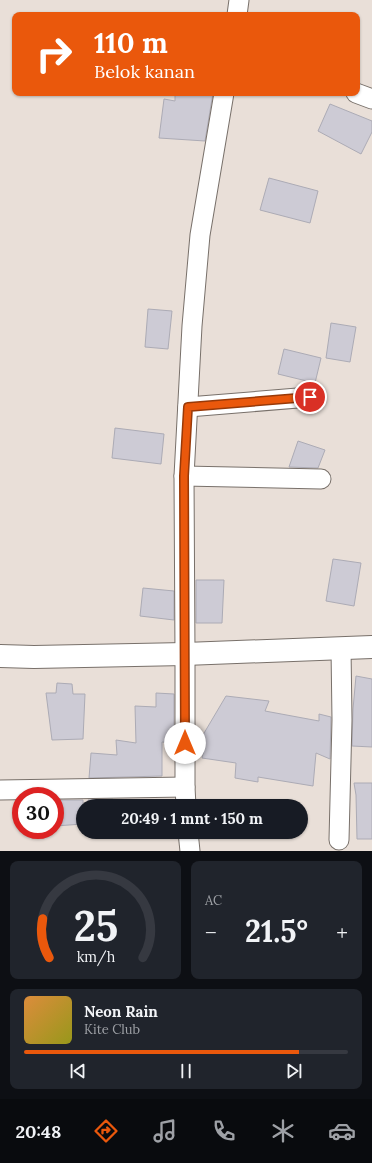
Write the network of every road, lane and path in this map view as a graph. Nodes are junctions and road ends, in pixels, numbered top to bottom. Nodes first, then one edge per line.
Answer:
1 (239, 0) edge
2 (237, 12) edge
3 (360, 94) edge
4 (223, 96) edge
5 (372, 99) edge
6 (310, 397) dead end
7 (188, 407) junction
8 (184, 476) junction
9 (321, 479) dead end
10 (372, 647) edge
11 (341, 648) junction
12 (186, 654) junction
13 (0, 656) edge
14 (185, 787) junction
15 (0, 790) edge
16 (186, 799) edge
17 (189, 839) edge
18 (339, 840) dead end
19 (190, 851) edge

1 - 2 street
3 - 5 street
4 - 7 street
6 - 7 street
7 - 8 street
8 - 9 street
8 - 12 street
10 - 11 main road
11 - 12 main road
11 - 18 street
12 - 13 main road
12 - 14 street
14 - 15 street
14 - 16 street
17 - 19 street

